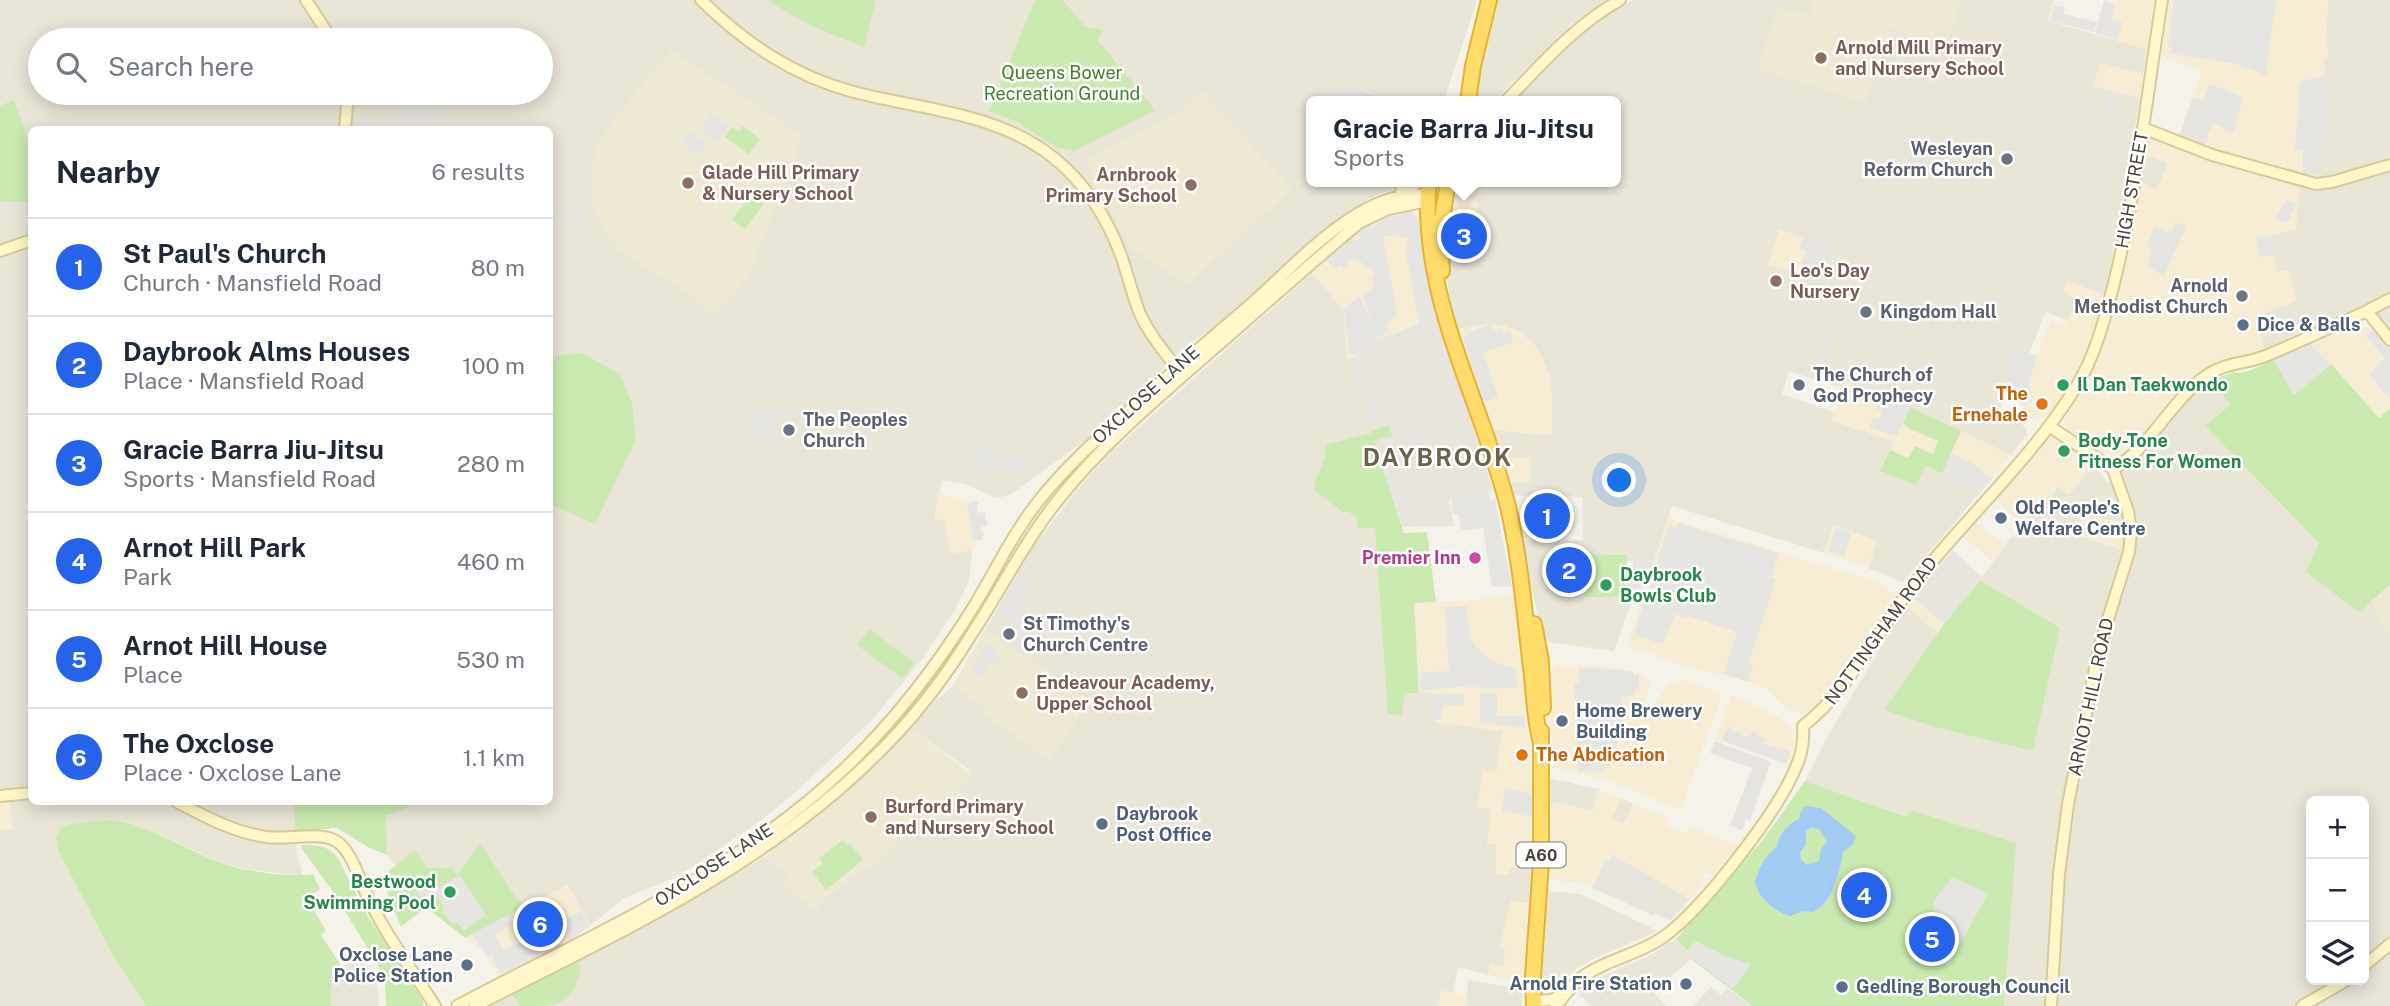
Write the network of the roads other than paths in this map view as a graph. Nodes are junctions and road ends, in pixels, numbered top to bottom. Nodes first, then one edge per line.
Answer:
1 (306, 0) edge
2 (701, 0) edge
3 (1489, 0) edge
4 (1620, 0) edge
5 (2162, 0) edge
6 (324, 28) edge
7 (1473, 66) junction
8 (1460, 96) edge
9 (1469, 96) edge
10 (1511, 96) edge
11 (347, 105) edge
12 (345, 126) edge
13 (2143, 128) junction
14 (2390, 165) edge
15 (1447, 187) edge
16 (1424, 196) edge
17 (1441, 223) junction
18 (28, 241) edge
19 (0, 251) edge
20 (2390, 299) edge
21 (1445, 311) junction
22 (2367, 311) junction
23 (2390, 340) edge
24 (1180, 372) junction
25 (2082, 375) joint
26 (2049, 426) junction
27 (2113, 469) junction
28 (1036, 530) junction
29 (1014, 536) junction
30 (930, 671) junction
31 (936, 686) junction
32 (28, 793) edge
33 (0, 796) edge
34 (183, 805) edge
35 (2390, 944) edge
36 (2369, 962) edge
37 (2338, 985) edge
38 (1567, 991) junction
39 (1534, 1003) edge
40 (435, 1006) edge
41 (457, 1006) edge
42 (475, 1006) edge
43 (1556, 1006) edge
44 (2051, 1006) edge
45 (2302, 1006) edge

1 - 6 street
2 - 24 street
3 - 7 highway
4 - 10 street
5 - 13 street, HIGH STREET
7 - 8 highway
7 - 9 highway
11 - 12 street
13 - 14 street
13 - 25 street, HIGH STREET
15 - 17 highway, A60
16 - 17 highway
16 - 21 highway, A60
16 - 24 street, OXCLOSE LANE
16 - 24 street, OXCLOSE LANE
17 - 21 highway, A60
18 - 19 street
20 - 22 street
21 - 39 highway, A60
22 - 23 street
22 - 27 street
24 - 28 street, OXCLOSE LANE
24 - 29 street, OXCLOSE LANE
25 - 26 street, NOTTINGHAM ROAD
26 - 27 street
26 - 38 street, NOTTINGHAM ROAD
27 - 44 street, ARNOT HILL ROAD
28 - 29 street
28 - 31 street, OXCLOSE LANE
29 - 30 street, OXCLOSE LANE
30 - 31 street
30 - 41 street, OXCLOSE LANE
31 - 42 street, OXCLOSE LANE
32 - 33 street
34 - 40 street
35 - 36 street
37 - 45 street
38 - 39 street, NOTTINGHAM ROAD
38 - 43 street, NOTTINGHAM ROAD

